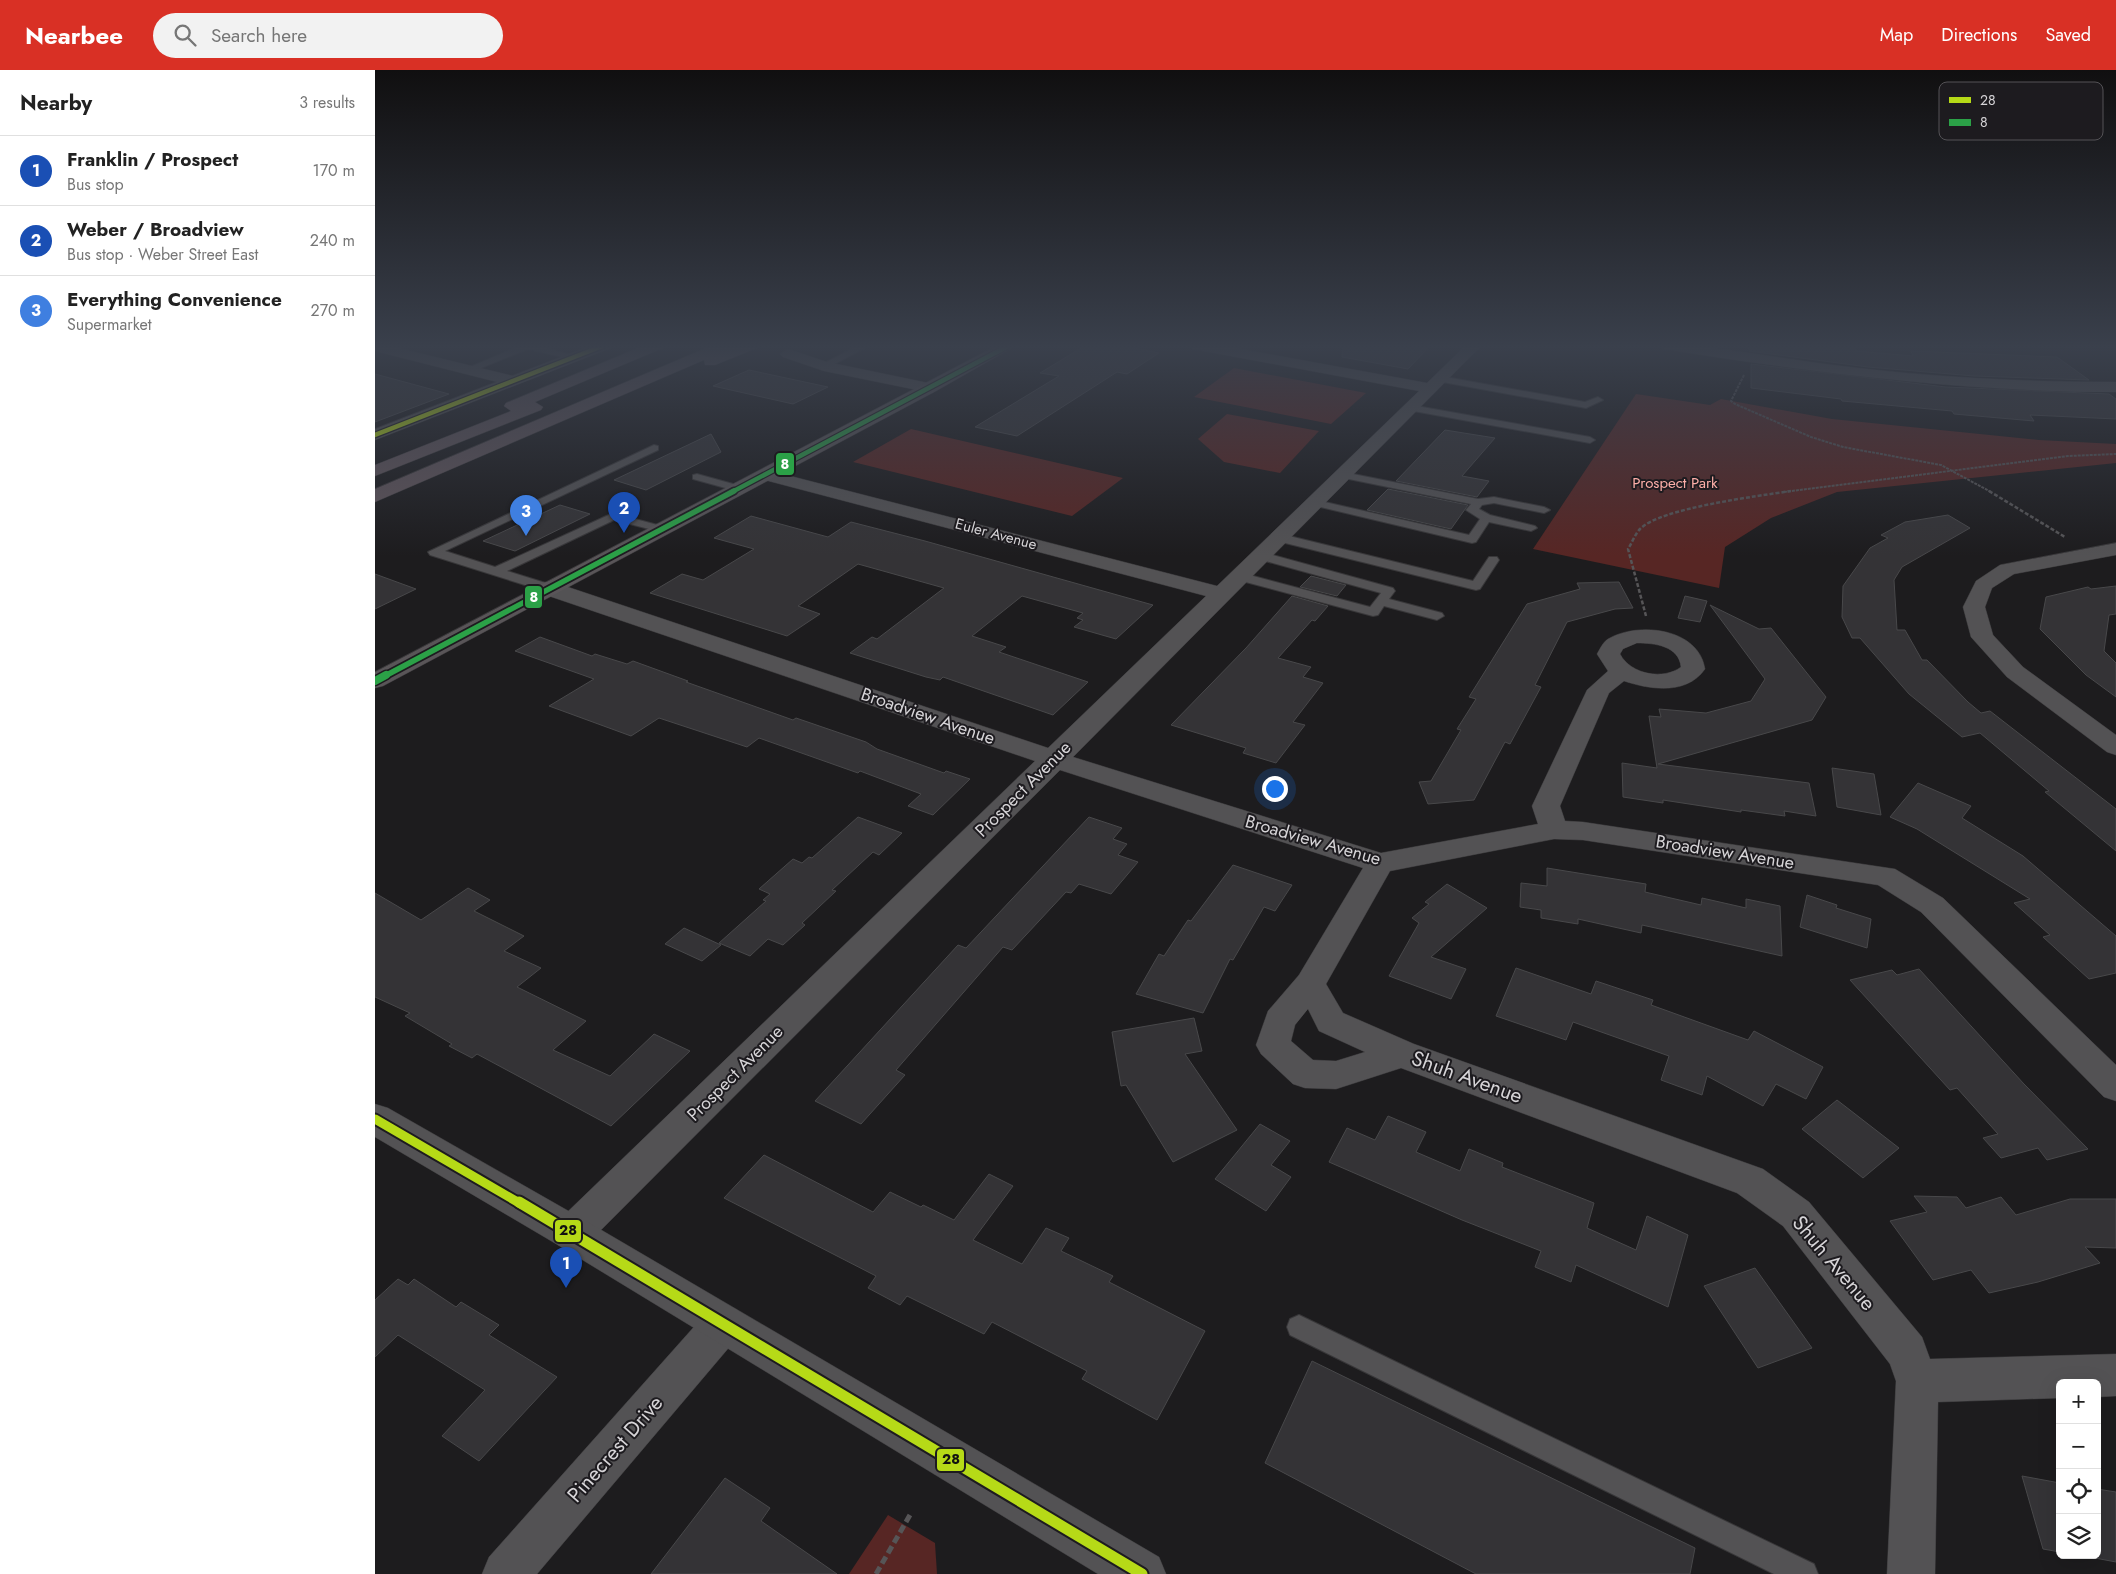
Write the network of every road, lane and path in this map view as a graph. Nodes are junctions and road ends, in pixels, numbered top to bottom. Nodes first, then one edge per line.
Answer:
1 (427, 415) edge
2 (490, 415) edge
3 (512, 415) edge
4 (561, 415) edge
5 (579, 415) edge
6 (880, 415) edge
7 (1404, 415) edge
8 (1451, 415) edge
9 (1761, 415) edge
10 (375, 435) edge
11 (1590, 440) dead end
12 (654, 448) dead end
13 (2116, 454) edge
14 (471, 456) junction
15 (375, 463) edge
16 (375, 471) edge
17 (1953, 471) junction
18 (767, 474) junction
19 (697, 478) dead end
20 (1340, 478) junction
21 (739, 489) junction
22 (375, 496) edge
23 (1316, 503) junction
24 (1475, 506) junction
25 (1544, 510) dead end
26 (1486, 518) junction
27 (1531, 528) dead end
28 (661, 529) junction
29 (1281, 538) junction
30 (2072, 542) dead end
31 (2116, 549) edge
32 (1262, 556) junction
33 (1493, 560) dead end
34 (497, 571) junction
35 (1233, 586) junction
36 (547, 588) junction
37 (1382, 601) junction
38 (1437, 616) dead end
39 (1648, 624) dead end
40 (1622, 671) dead end
41 (375, 680) edge
42 (2116, 747) edge
43 (1054, 759) junction
44 (1553, 830) junction
45 (1380, 863) junction
46 (1310, 984) junction
47 (1402, 1054) junction
48 (2116, 1087) edge
49 (375, 1119) edge
50 (572, 1234) junction
51 (723, 1324) junction
52 (1299, 1327) dead end
53 (2116, 1375) edge
54 (1917, 1381) junction
55 (910, 1515) dead end
56 (507, 1574) edge
57 (876, 1574) edge
58 (1142, 1574) edge
59 (1804, 1574) edge
60 (1911, 1574) edge

1 - 10 street
2 - 15 highway
3 - 16 highway
4 - 14 highway
5 - 14 highway
6 - 18 main road
7 - 20 street, Prospect Avenue
8 - 11 lane
9 - 17 path
12 - 34 lane
13 - 17 path
14 - 22 highway
17 - 30 path
17 - 39 path
18 - 21 main road
18 - 35 street, Euler Avenue
19 - 21 lane
20 - 23 street, Prospect Avenue
20 - 24 lane
21 - 28 main road
23 - 26 lane
23 - 29 street, Prospect Avenue
24 - 25 lane
24 - 26 lane
26 - 27 lane
28 - 34 lane
28 - 36 main road
29 - 32 street, Prospect Avenue
29 - 33 lane
31 - 42 street
32 - 35 street, Prospect Avenue
32 - 37 lane
34 - 36 lane
35 - 37 lane
35 - 43 street, Prospect Avenue
36 - 41 main road
36 - 43 street, Broadview Avenue
37 - 38 lane
40 - 44 street
43 - 45 street, Broadview Avenue
43 - 50 street, Prospect Avenue
44 - 45 street, Broadview Avenue
44 - 48 street, Broadview Avenue
45 - 46 street, Shuh Avenue
46 - 47 street, Shuh Avenue
46 - 47 street, Shuh Avenue
47 - 54 street, Shuh Avenue
49 - 50 street
50 - 51 street
51 - 56 street, Pinecrest Drive
51 - 58 street
52 - 59 lane
53 - 54 street
54 - 60 street, Shuh Avenue
55 - 57 path

